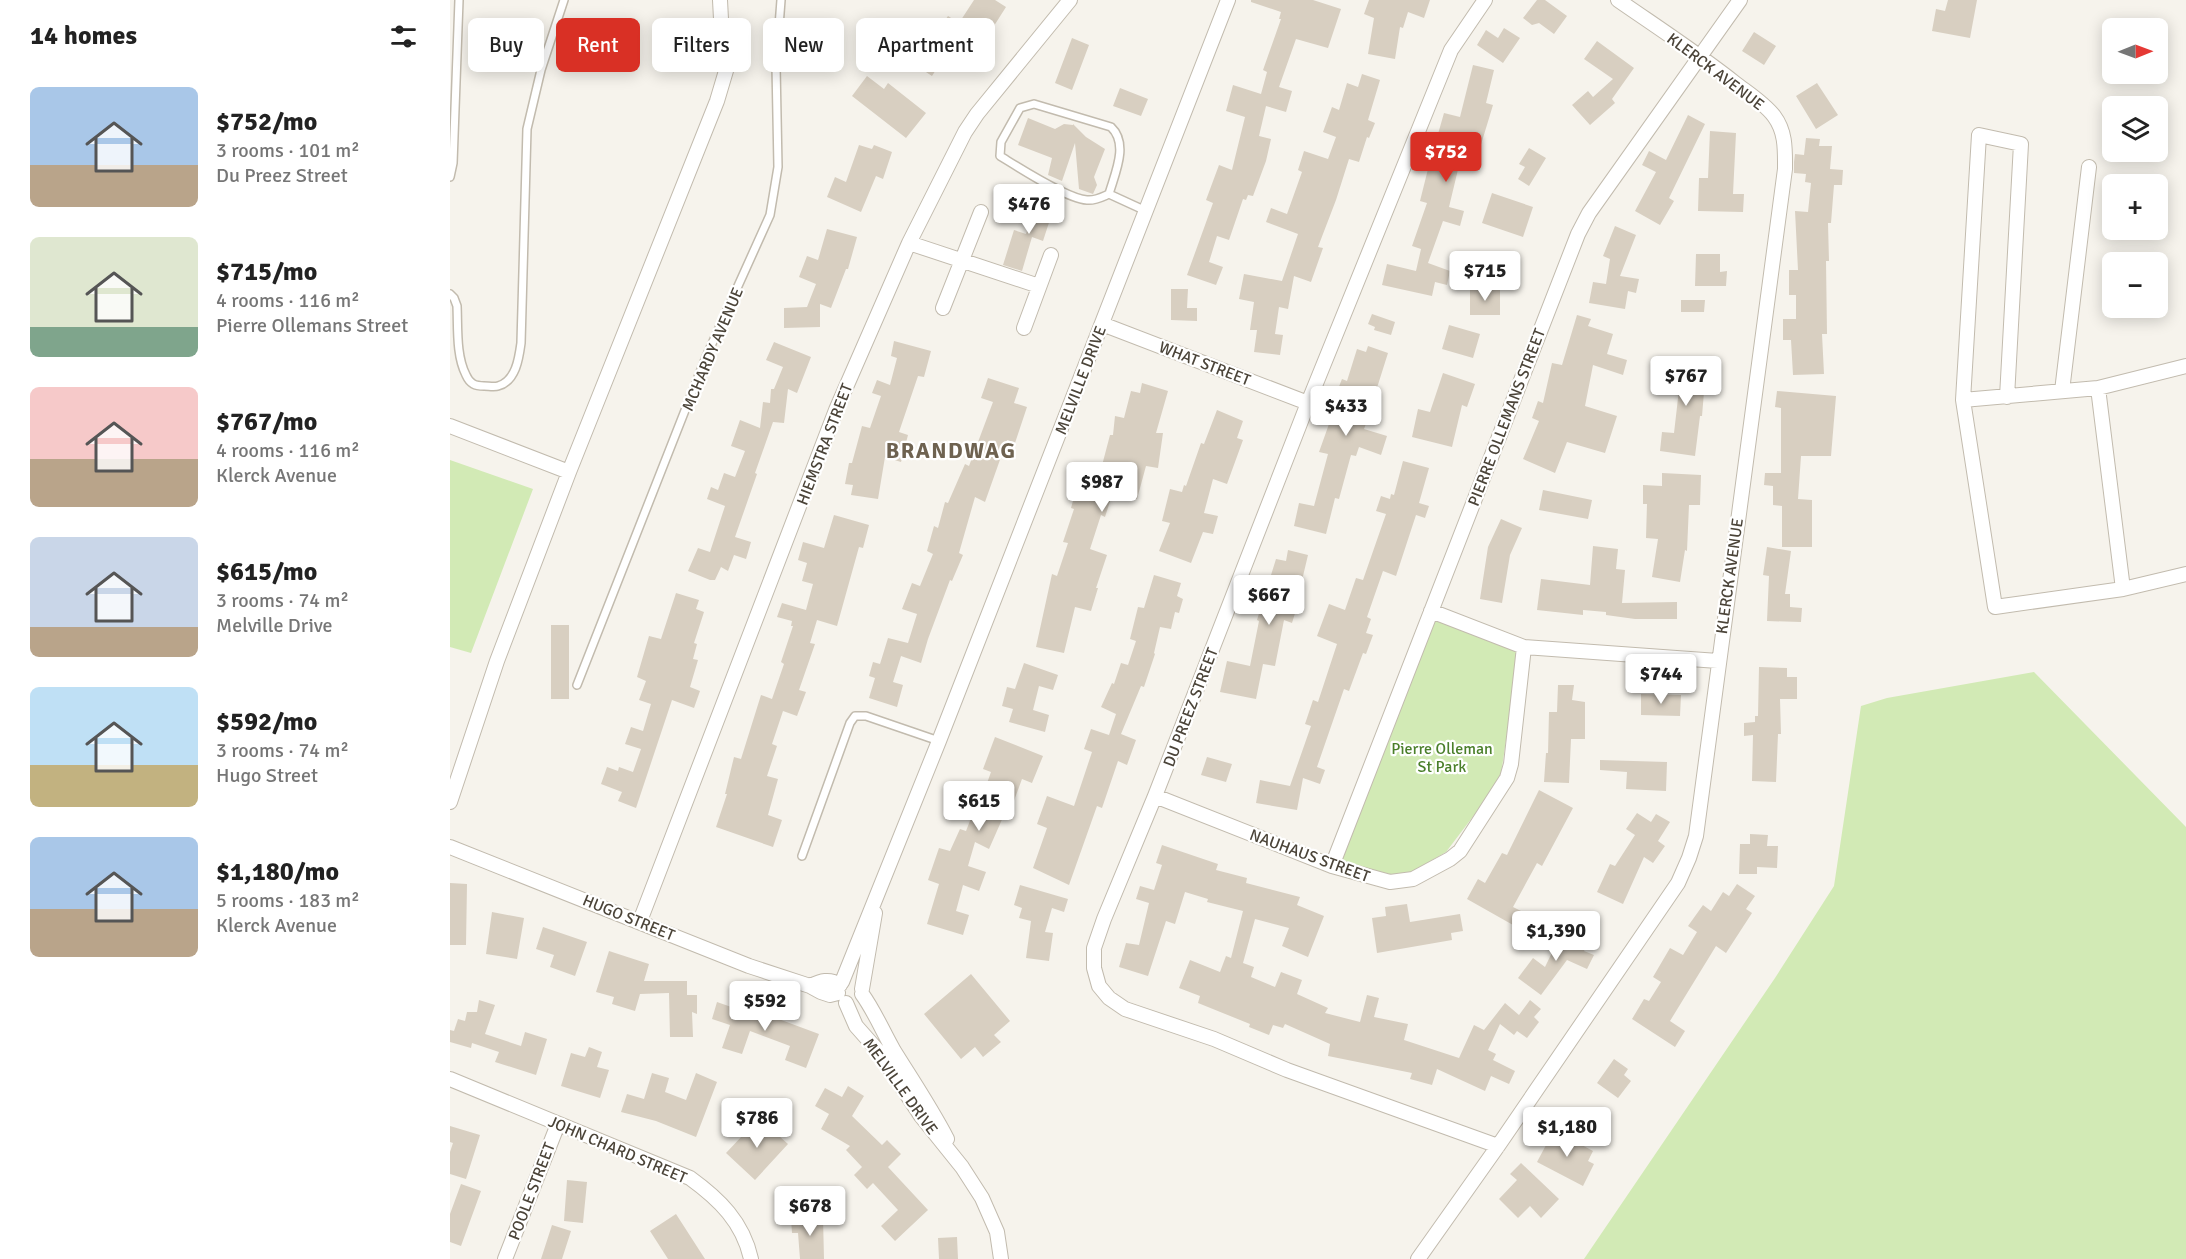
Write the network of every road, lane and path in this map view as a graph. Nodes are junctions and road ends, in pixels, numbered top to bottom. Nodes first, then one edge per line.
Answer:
1 (459, 0) edge
2 (564, 0) edge
3 (720, 0) edge
4 (781, 0) edge
5 (1070, 0) edge
6 (1228, 0) edge
7 (1485, 0) edge
8 (1618, 0) edge
9 (1740, 0) edge
10 (1700, 56) junction
11 (2089, 167) dead end
12 (450, 177) edge
13 (1109, 194) junction
14 (1146, 211) junction
15 (981, 212) dead end
16 (909, 243) junction
17 (1052, 255) dead end
18 (961, 260) junction
19 (1039, 286) junction
20 (450, 294) edge
21 (943, 308) dead end
22 (1102, 324) junction
23 (1024, 328) dead end
24 (2186, 366) edge
25 (2098, 388) junction
26 (2062, 391) junction
27 (2007, 397) junction
28 (1963, 400) junction
29 (1308, 403) junction
30 (450, 426) edge
31 (568, 472) junction
32 (2186, 574) edge
33 (2123, 589) junction
34 (1431, 610) junction
35 (1524, 647) junction
36 (497, 661) junction
37 (1718, 661) junction
38 (577, 685) dead end
39 (939, 741) junction
40 (450, 773) edge
41 (1155, 796) junction
42 (450, 802) edge
43 (450, 847) edge
44 (802, 856) dead end
45 (1332, 866) junction
46 (878, 893) junction
47 (640, 921) junction
48 (841, 991) junction
49 (862, 992) junction
50 (450, 1079) edge
51 (558, 1124) junction
52 (1498, 1146) junction
53 (962, 1167) junction
54 (505, 1259) edge
55 (751, 1259) edge
56 (1001, 1259) edge
57 (1418, 1259) edge

1 - 12 lane
2 - 20 lane
3 - 31 street
4 - 38 lane, MCHARDY AVENUE
5 - 16 street, HIEMSTRA STREET
6 - 14 street, MELVILLE DRIVE
7 - 29 street, DU PREEZ STREET
8 - 10 street, KLERCK AVENUE
9 - 10 street, PIERRE OLLEMANS STREET
10 - 34 street, PIERRE OLLEMANS STREET
10 - 37 street, KLERCK AVENUE
11 - 26 street
13 - 13 lane
13 - 14 lane
14 - 22 street, MELVILLE DRIVE
15 - 18 street
16 - 18 street
16 - 47 street, HIEMSTRA STREET
17 - 19 street
18 - 19 street
18 - 21 street
19 - 23 street
22 - 29 street, WHAT STREET
22 - 39 street, MELVILLE DRIVE
24 - 25 street
25 - 26 street
25 - 33 street
26 - 27 street
27 - 28 street
27 - 28 street
28 - 33 street
29 - 41 street, DU PREEZ STREET
30 - 31 street
31 - 36 street
32 - 33 street
34 - 35 street
34 - 45 street, PIERRE OLLEMANS STREET
35 - 37 street
35 - 45 street, NAUHAUS STREET
36 - 40 street
36 - 42 street
37 - 52 street, KLERCK AVENUE
39 - 44 lane
39 - 46 street, MELVILLE DRIVE
41 - 45 street, NAUHAUS STREET
41 - 52 street, DU PREEZ STREET
43 - 47 street, HUGO STREET
46 - 48 street, MELVILLE DRIVE
46 - 49 street, MELVILLE DRIVE
47 - 48 street, HUGO STREET
48 - 49 street
48 - 49 street, HUGO STREET
48 - 53 street, MELVILLE DRIVE
49 - 53 street, MELVILLE DRIVE
50 - 51 street, JOHN CHARD STREET
51 - 54 street, POOLE STREET
51 - 55 street, JOHN CHARD STREET
52 - 57 street, KLERCK AVENUE
53 - 56 street, MELVILLE DRIVE

